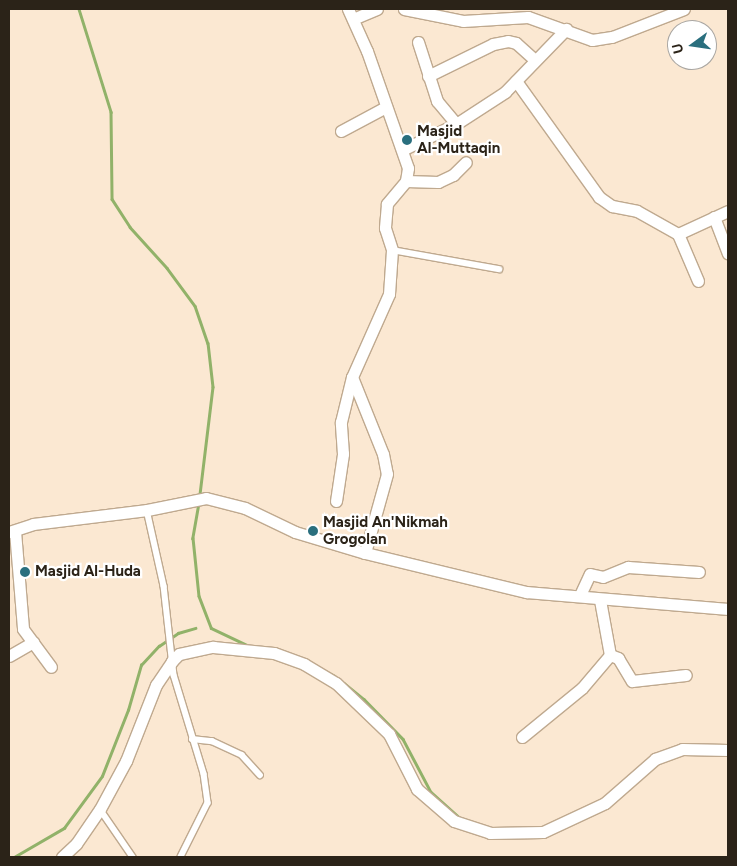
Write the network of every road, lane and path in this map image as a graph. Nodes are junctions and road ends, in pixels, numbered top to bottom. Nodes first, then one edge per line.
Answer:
1 (377, 9) edge
2 (404, 9) edge
3 (684, 9) edge
4 (436, 12) edge
5 (350, 14) edge
6 (566, 29) junction
7 (418, 42) dead end
8 (535, 60) junction
9 (428, 76) junction
10 (516, 81) junction
11 (384, 108) junction
12 (456, 124) junction
13 (341, 131) dead end
14 (404, 149) junction
15 (466, 162) dead end
16 (406, 181) junction
17 (728, 211) edge
18 (714, 217) junction
19 (678, 234) junction
20 (392, 250) junction
21 (728, 253) edge
22 (499, 270) dead end
23 (698, 281) dead end
24 (352, 377) junction
25 (336, 501) dead end
26 (147, 510) junction
27 (12, 532) edge
28 (364, 553) junction
29 (699, 572) dead end
30 (580, 595) junction
31 (600, 600) junction
32 (728, 609) edge
33 (33, 642) junction
34 (174, 654) junction
35 (610, 655) junction
36 (9, 656) edge
37 (51, 666) dead end
38 (686, 675) dead end
39 (522, 737) dead end
40 (192, 739) junction
41 (728, 750) edge
42 (260, 775) dead end
43 (100, 809) junction
44 (62, 857) edge
45 (133, 857) edge
46 (181, 857) edge

1 - 5 street
2 - 4 street
3 - 6 street
4 - 6 street
5 - 11 street
6 - 8 street
7 - 9 street
8 - 9 street
8 - 10 street
9 - 12 street
10 - 12 street
10 - 19 street
11 - 13 street
11 - 14 street
12 - 14 street
14 - 16 street
15 - 16 street
16 - 20 street
17 - 18 street
18 - 19 street
18 - 21 street
19 - 23 street
20 - 22 lane
20 - 24 street
24 - 25 street
24 - 28 street
26 - 27 street
26 - 28 street
26 - 34 lane
27 - 33 street
28 - 30 street
29 - 30 street
30 - 31 street
31 - 32 street
31 - 35 street
33 - 36 street
33 - 37 street
34 - 40 lane
34 - 41 street
34 - 43 street
35 - 38 street
35 - 39 street
40 - 42 lane
40 - 46 lane
43 - 44 street
43 - 45 lane

